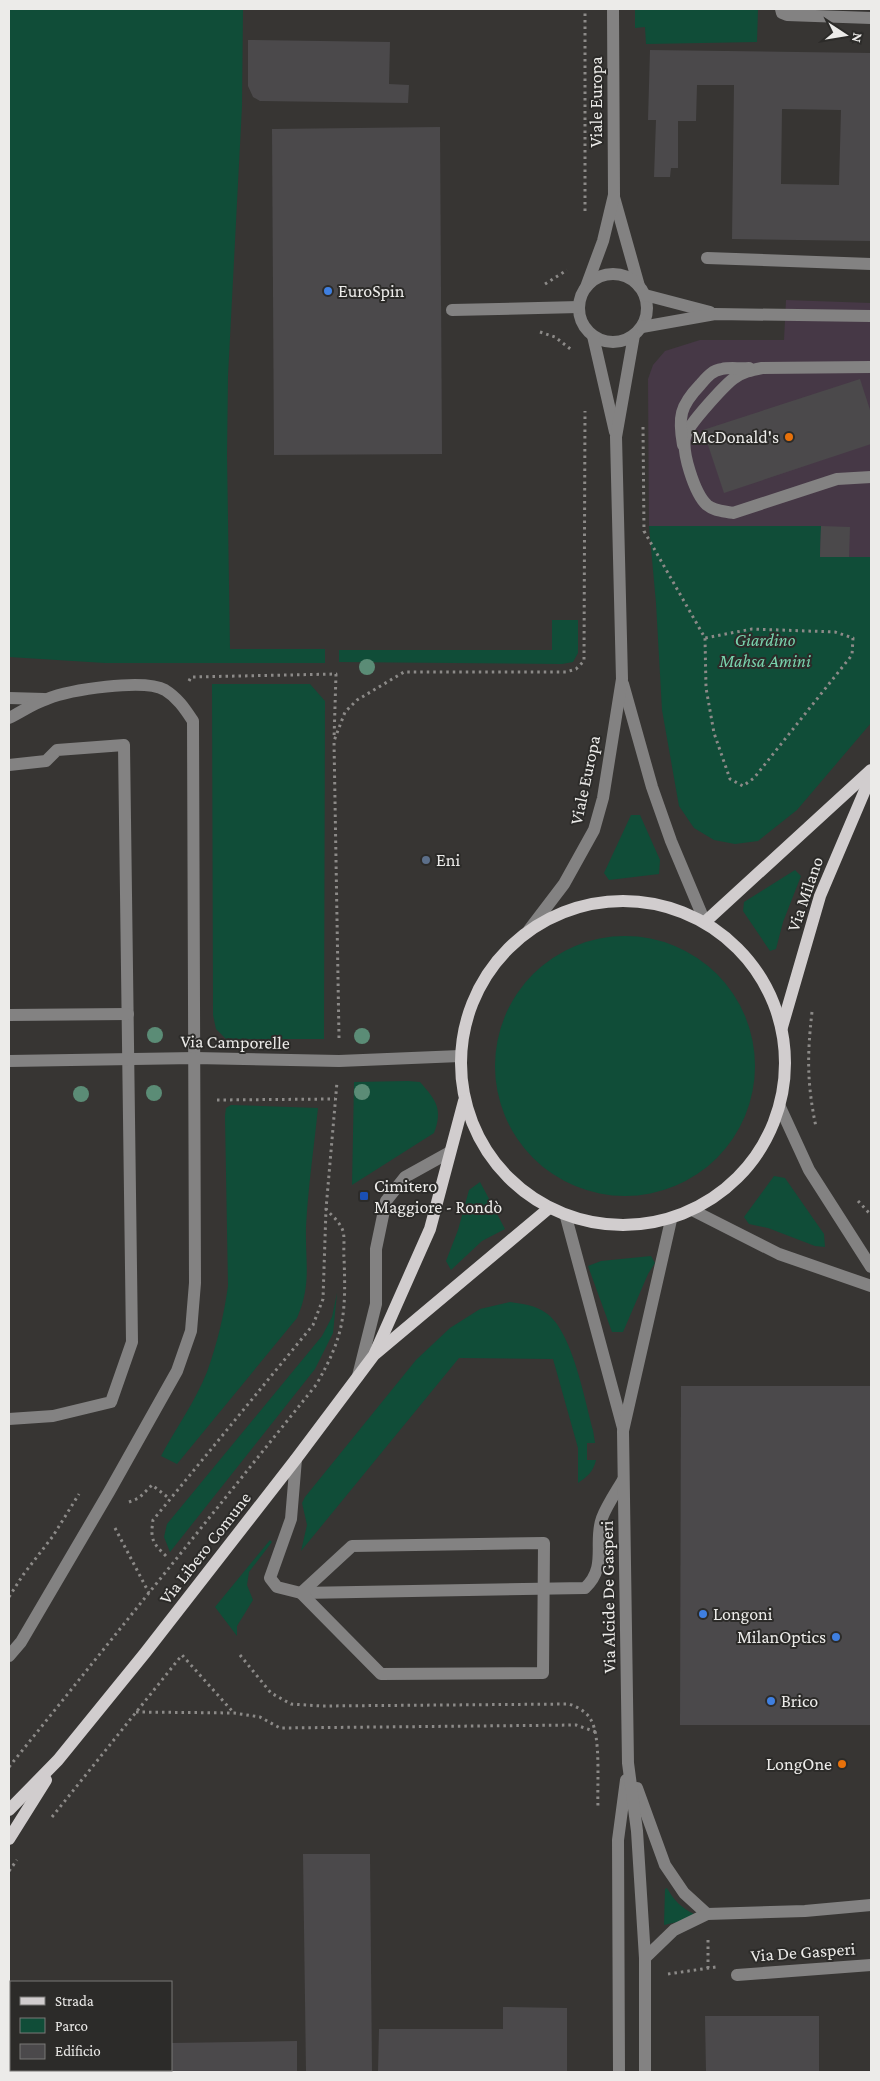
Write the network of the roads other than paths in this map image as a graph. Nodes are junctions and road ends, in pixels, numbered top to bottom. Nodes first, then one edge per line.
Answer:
1 (612, 9) edge
2 (781, 9) edge
3 (871, 18) edge
4 (614, 194) junction
5 (707, 258) dead end
6 (871, 264) edge
7 (586, 288) junction
8 (642, 290) junction
9 (579, 308) junction
10 (452, 310) dead end
11 (715, 314) junction
12 (871, 316) edge
13 (638, 331) junction
14 (593, 336) junction
15 (871, 367) edge
16 (762, 368) junction
17 (616, 436) junction
18 (684, 451) junction
19 (871, 477) edge
20 (622, 679) junction
21 (9, 698) edge
22 (46, 699) junction
23 (9, 718) edge
24 (9, 765) edge
25 (871, 770) edge
26 (871, 776) edge
27 (705, 922) junction
28 (529, 930) junction
29 (128, 1014) junction
30 (9, 1015) edge
31 (782, 1027) junction
32 (460, 1056) junction
33 (195, 1058) junction
34 (128, 1060) junction
35 (9, 1061) edge
36 (464, 1101) junction
37 (780, 1107) junction
38 (450, 1152) junction
39 (548, 1209) junction
40 (694, 1210) junction
41 (566, 1217) junction
42 (671, 1220) junction
43 (871, 1267) edge
44 (871, 1286) edge
45 (374, 1355) junction
46 (358, 1376) junction
47 (9, 1419) edge
48 (623, 1430) junction
49 (296, 1459) junction
50 (624, 1478) junction
51 (544, 1589) junction
52 (301, 1593) junction
53 (9, 1656) edge
54 (58, 1760) junction
55 (628, 1763) junction
56 (9, 1810) edge
57 (9, 1839) edge
58 (871, 1905) edge
59 (707, 1914) junction
60 (645, 1958) junction
61 (871, 1965) edge
62 (737, 1975) dead end
63 (619, 2072) edge
64 (645, 2072) edge

1 - 4 street, Viale Europa
2 - 3 street
4 - 7 street, Viale Europa
4 - 8 street, Viale Europa
5 - 6 street
7 - 8 street
7 - 9 street
8 - 11 street
8 - 13 street
9 - 10 street
9 - 14 street
11 - 12 street
11 - 13 street
13 - 14 street
13 - 17 street, Viale Europa
14 - 17 street, Viale Europa
15 - 16 street
16 - 18 street
16 - 18 street
17 - 20 street, Viale Europa
18 - 19 street
20 - 27 street, Viale Europa
20 - 28 street, Viale Europa
21 - 22 street
22 - 23 street
22 - 33 street
24 - 29 street
25 - 27 main road, Via Milano
26 - 31 main road, Via Milano
27 - 28 main road
27 - 31 main road
28 - 32 main road
29 - 30 street
29 - 34 street
31 - 37 main road
32 - 33 street, Via Camporelle
32 - 36 main road
33 - 34 street, Via Camporelle
33 - 53 street
34 - 35 street, Via Camporelle
34 - 47 street
36 - 38 main road, Via Libero Comune
36 - 39 main road
37 - 40 main road
37 - 43 street
38 - 45 main road, Via Libero Comune
38 - 46 street
39 - 41 main road
39 - 45 main road, Via Libero Comune
40 - 42 main road
40 - 44 street
41 - 42 main road
41 - 48 street, Via Alcide De Gasperi
42 - 48 street, Via Alcide De Gasperi
45 - 46 main road, Via Libero Comune
46 - 49 main road, Via Libero Comune
48 - 50 street, Via Alcide De Gasperi
49 - 52 street
49 - 54 main road, Via Libero Comune
50 - 51 street
50 - 55 street, Via Alcide De Gasperi
51 - 52 street
51 - 52 street
51 - 52 street
54 - 56 main road, Via Libero Comune
54 - 57 main road, Via Libero Comune
55 - 59 street
55 - 60 street, Via Alcide De Gasperi
55 - 63 street, Via Alcide De Gasperi
58 - 59 street
59 - 60 street
60 - 64 street, Via Alcide De Gasperi
61 - 62 street, Via De Gasperi

